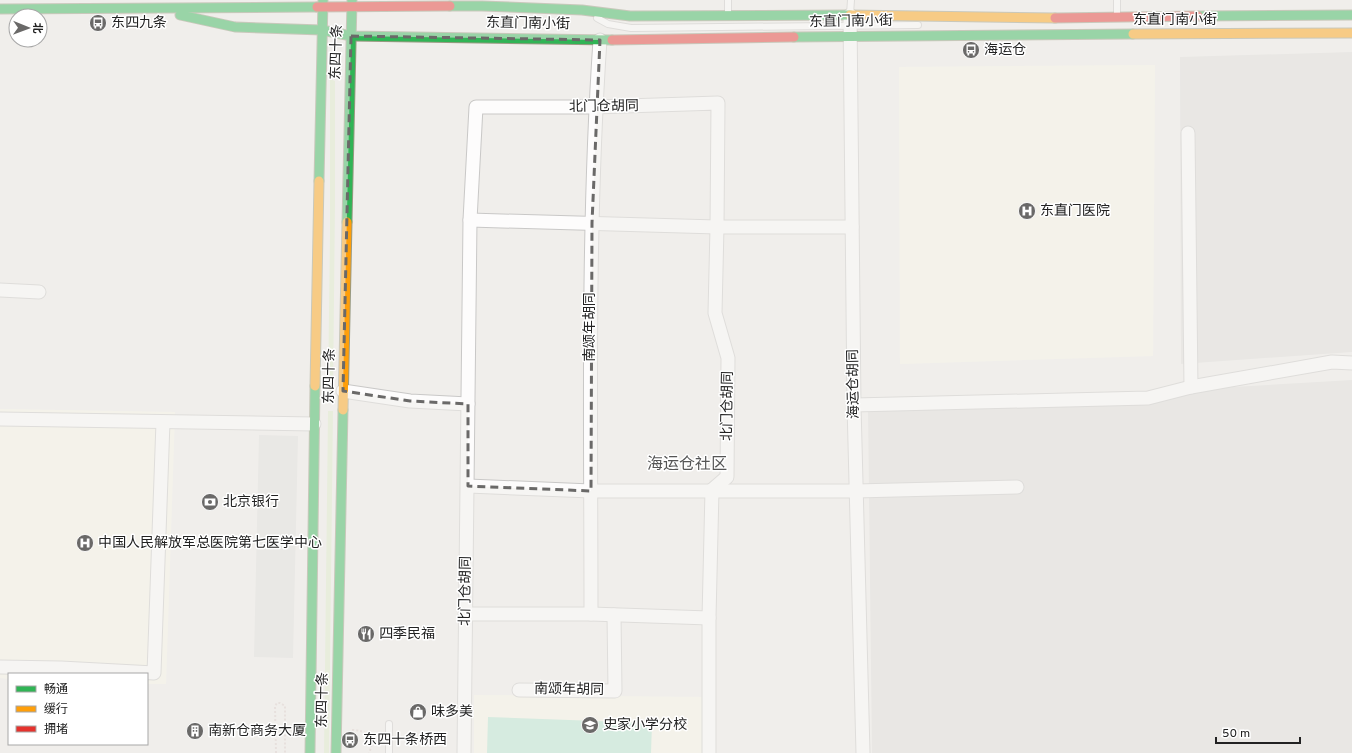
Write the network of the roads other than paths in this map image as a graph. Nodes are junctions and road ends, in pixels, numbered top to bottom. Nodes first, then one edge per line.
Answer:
1 (728, 0) edge
2 (851, 0) edge
3 (1117, 0) edge
4 (482, 3) edge
5 (212, 4) edge
6 (323, 4) edge
7 (352, 4) edge
8 (71, 5) edge
9 (146, 8) junction
10 (0, 9) edge
11 (582, 10) junction
12 (1352, 15) edge
13 (728, 16) junction
14 (1117, 17) junction
15 (850, 25) junction
16 (928, 25) dead end
17 (322, 30) junction
18 (1352, 34) edge
19 (351, 36) junction
20 (600, 40) junction
21 (595, 107) junction
22 (1188, 133) dead end
23 (470, 220) junction
24 (592, 223) junction
25 (717, 227) junction
26 (852, 227) junction
27 (0, 290) edge
28 (39, 292) dead end
29 (1352, 363) edge
30 (1191, 387) junction
31 (343, 390) junction
32 (468, 404) junction
33 (854, 406) junction
34 (0, 419) edge
35 (163, 422) junction
36 (314, 424) junction
37 (468, 486) junction
38 (1016, 487) dead end
39 (712, 490) junction
40 (591, 491) junction
41 (856, 491) junction
42 (465, 614) junction
43 (592, 614) junction
44 (614, 615) junction
45 (709, 618) junction
46 (0, 667) edge
47 (519, 690) dead end
48 (389, 724) dead end
49 (310, 753) edge
50 (336, 753) edge
51 (389, 753) edge
52 (464, 753) edge
53 (709, 753) edge
54 (863, 753) edge

1 - 13 lane
2 - 15 lane
3 - 14 lane
4 - 7 main road, 东直门南小街
4 - 11 main road, 东直门南小街
5 - 6 main road, 东直门南小街
5 - 9 main road, 东直门南小街
6 - 7 main road, 东直门南小街
6 - 17 main road, 东四十条
7 - 19 main road, 东四十条
8 - 9 main road
8 - 10 main road
9 - 17 main road, 东直门南小街
11 - 13 main road, 东直门南小街
11 - 15 lane
12 - 14 main road, 东直门南小街
13 - 15 main road, 东直门南小街
14 - 15 main road, 东直门南小街
15 - 16 lane
15 - 18 main road, 东直门南小街
15 - 20 main road, 东直门南小街
15 - 26 street, 海运仓胡同
17 - 19 main road, 东直门南小街
17 - 36 main road, 东四十条
19 - 20 main road, 东直门南小街
19 - 31 main road, 东四十条
20 - 21 street, 南颂年胡同
21 - 23 street, 北门仓胡同
21 - 24 street, 南颂年胡同
21 - 25 street, 北门仓胡同
22 - 30 street
23 - 24 street
23 - 32 street, 北门仓胡同
24 - 25 street
24 - 40 street, 南颂年胡同
25 - 26 street
25 - 39 street, 北门仓胡同
26 - 33 street, 海运仓胡同
27 - 28 street
29 - 30 street
30 - 33 street
31 - 32 street
31 - 50 main road, 东四十条
32 - 37 street, 北门仓胡同
33 - 41 street, 海运仓胡同
34 - 35 street
35 - 36 street
35 - 46 street
36 - 49 main road, 东四十条
37 - 40 street
37 - 42 street, 北门仓胡同
38 - 41 street
39 - 40 street
39 - 41 street
39 - 45 street
40 - 43 street, 南颂年胡同
41 - 54 street, 海运仓胡同
42 - 43 street
42 - 52 street, 北门仓胡同
43 - 44 street
44 - 45 street
44 - 47 street, 南颂年胡同
45 - 53 street
48 - 51 lane

